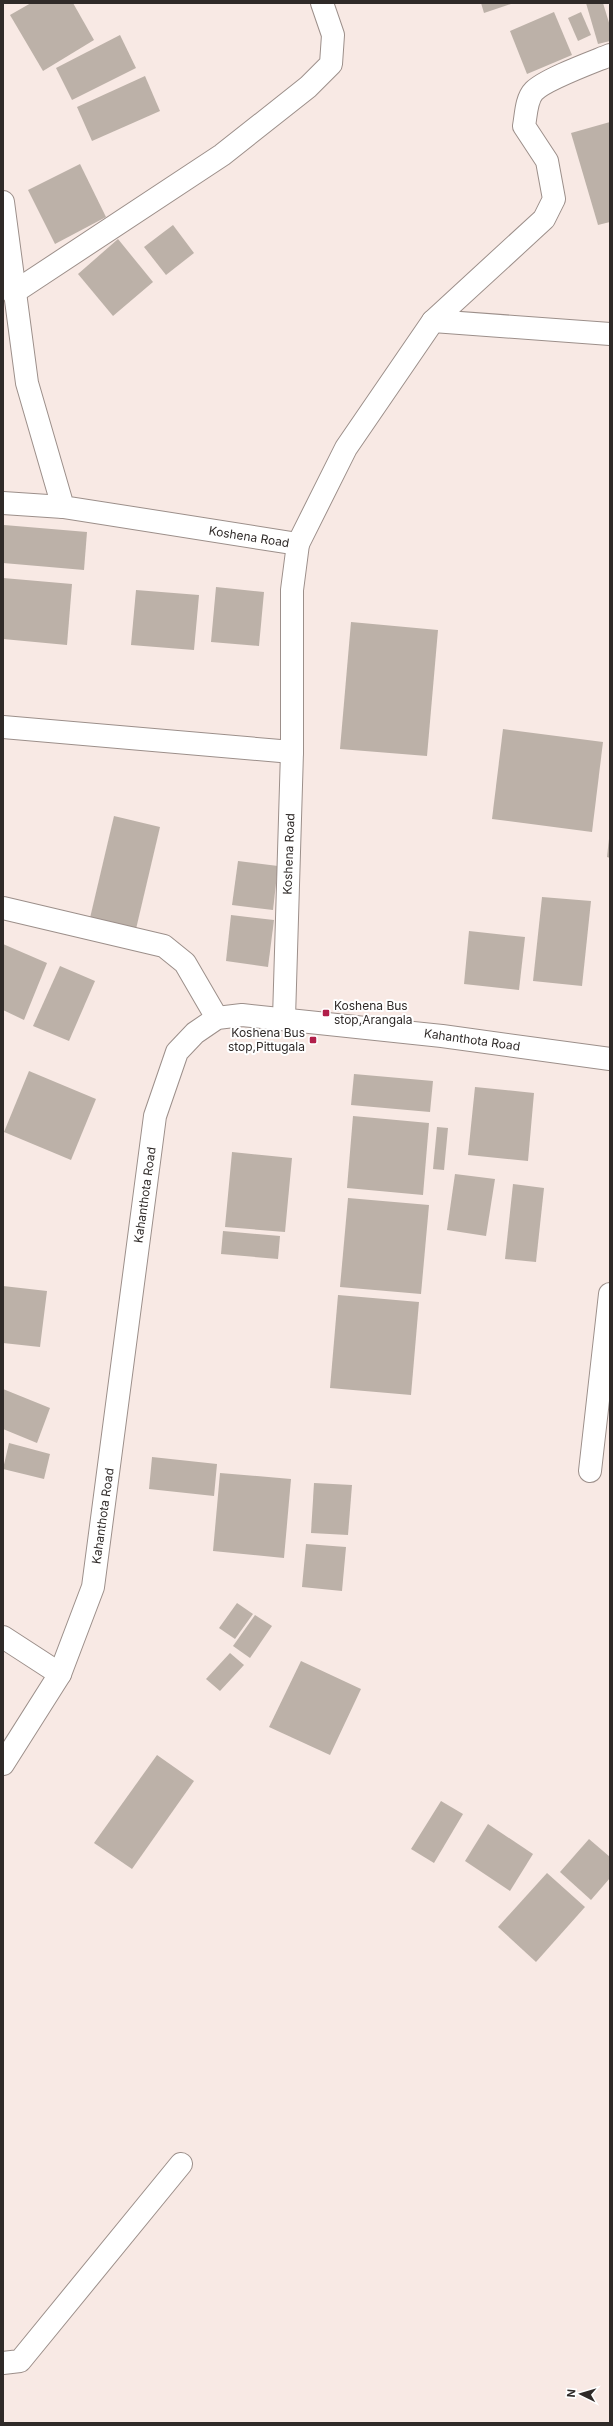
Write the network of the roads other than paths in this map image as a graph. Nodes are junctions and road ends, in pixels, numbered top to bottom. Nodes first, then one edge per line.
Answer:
1 (322, 3) edge
2 (610, 56) edge
3 (3, 202) edge
4 (4, 230) edge
5 (14, 293) junction
6 (434, 321) junction
7 (610, 334) edge
8 (3, 503) edge
9 (63, 507) junction
10 (298, 544) junction
11 (3, 727) edge
12 (292, 752) junction
13 (3, 908) edge
14 (217, 1018) junction
15 (284, 1018) junction
16 (610, 1059) edge
17 (610, 1294) edge
18 (590, 1471) dead end
19 (3, 1637) edge
20 (60, 1674) junction
21 (3, 1764) edge
22 (181, 2164) dead end
23 (3, 2363) edge

1 - 5 street
2 - 6 street
3 - 4 street
4 - 5 street
5 - 9 street
6 - 7 street
6 - 10 street
8 - 9 street, Koshena Road
9 - 10 street, Koshena Road
10 - 12 street, Koshena Road
11 - 12 street
12 - 15 street, Koshena Road
13 - 14 street
14 - 15 street, Kahanthota Road
14 - 20 street, Kahanthota Road
15 - 16 street, Kahanthota Road
17 - 18 street
19 - 20 street
20 - 21 street, Kahanthota Road
22 - 23 street

